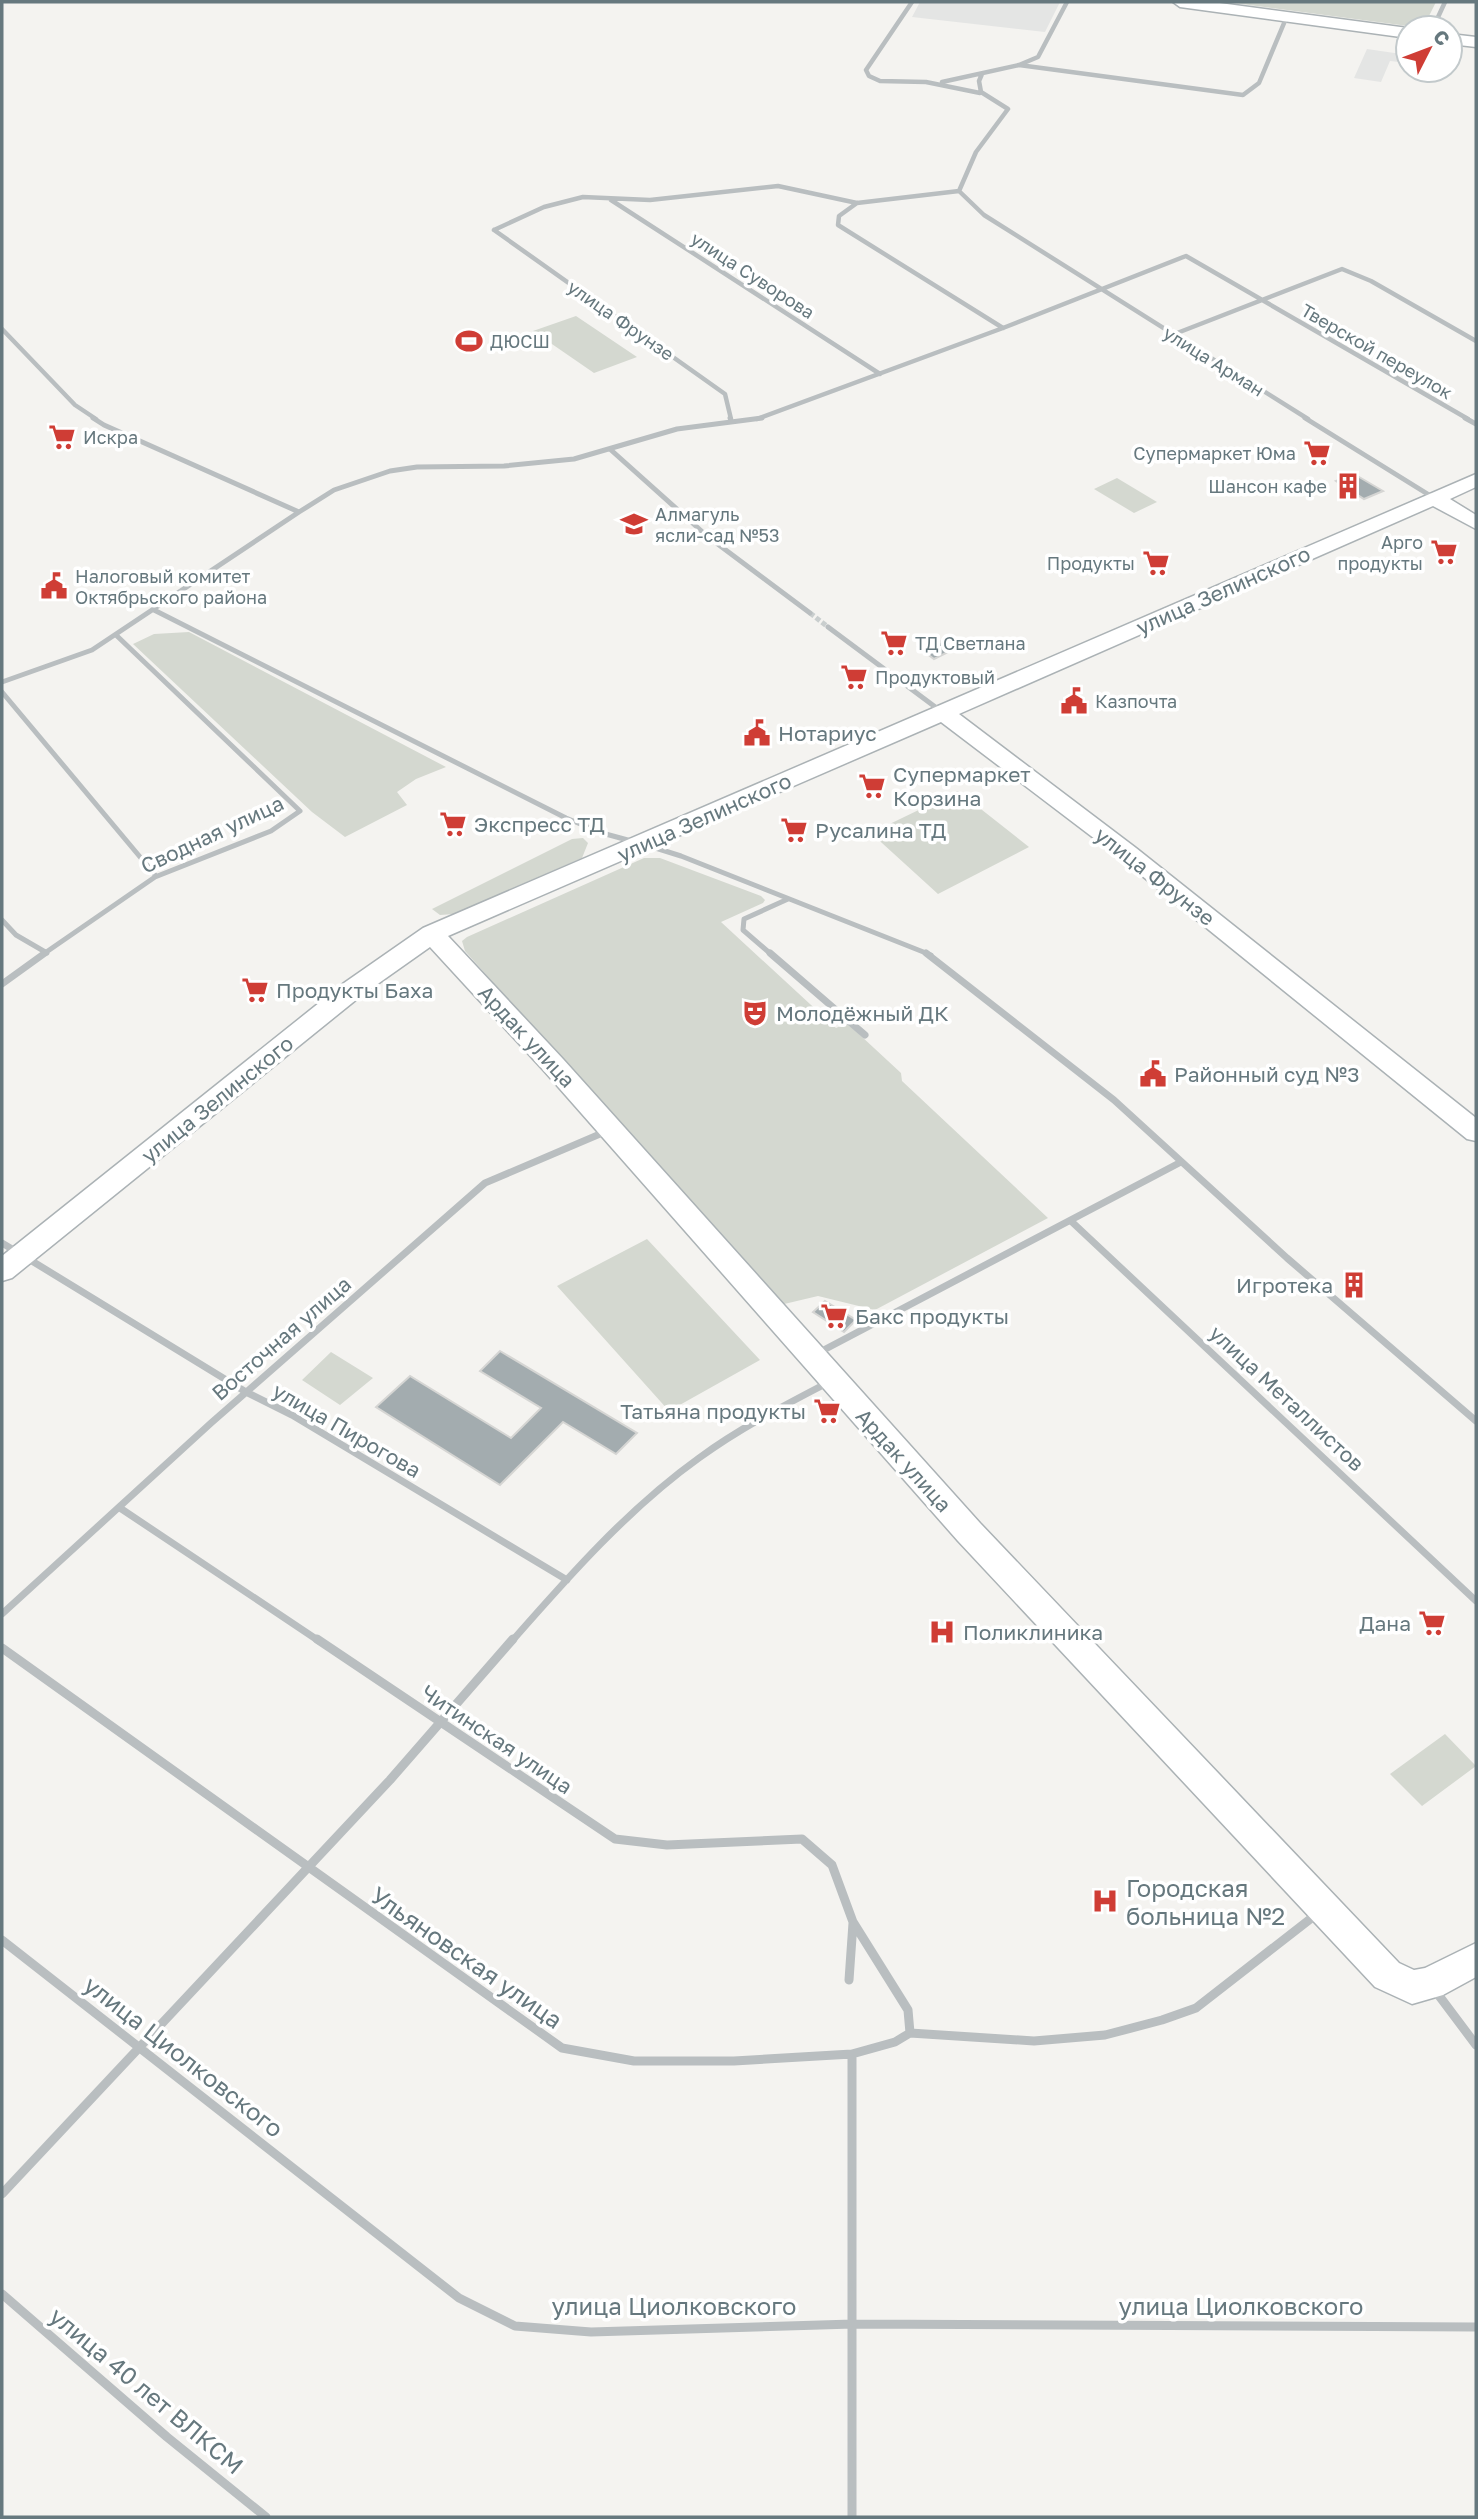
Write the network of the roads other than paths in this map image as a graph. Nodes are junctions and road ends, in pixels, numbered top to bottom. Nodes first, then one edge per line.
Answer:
1 (912, 2) edge
2 (1067, 2) edge
3 (1180, 2) edge
4 (1287, 16) junction
5 (1394, 31) edge
6 (1019, 65) junction
7 (982, 74) junction
8 (935, 84) junction
9 (980, 93) junction
10 (959, 191) junction
11 (610, 199) junction
12 (857, 203) junction
13 (1100, 290) junction
14 (1263, 301) junction
15 (1003, 328) junction
16 (2, 329) edge
17 (1172, 335) junction
18 (1476, 341) edge
19 (880, 374) junction
20 (731, 421) junction
21 (1476, 424) edge
22 (611, 450) junction
23 (1476, 480) edge
24 (1434, 498) junction
25 (299, 512) junction
26 (1476, 523) edge
27 (154, 610) junction
28 (810, 613) tunnel mouth
29 (828, 627) tunnel mouth
30 (116, 635) junction
31 (2, 682) edge
32 (2, 692) edge
33 (942, 712) junction
34 (644, 844) junction
35 (156, 876) junction
36 (788, 899) junction
37 (2, 920) edge
38 (432, 934) junction
39 (47, 953) junction
40 (2, 984) edge
41 (865, 1035) dead end
42 (611, 1130) junction
43 (1476, 1132) edge
44 (1181, 1162) junction
45 (1072, 1222) junction
46 (8, 1256) edge
47 (811, 1357) junction
48 (833, 1380) junction
49 (246, 1392) junction
50 (1476, 1421) edge
51 (120, 1508) junction
52 (567, 1580) junction
53 (1476, 1601) edge
54 (2, 1614) edge
55 (2, 1648) edge
56 (442, 1723) junction
57 (308, 1868) junction
58 (1324, 1909) junction
59 (853, 1922) junction
60 (2, 1940) edge
61 (1476, 1959) edge
62 (849, 1980) dead end
63 (1430, 1983) junction
64 (910, 2033) junction
65 (1476, 2045) edge
66 (139, 2047) junction
67 (852, 2054) junction
68 (2, 2194) edge
69 (2, 2294) edge
70 (853, 2324) junction
71 (1476, 2327) edge
72 (266, 2517) edge
73 (852, 2517) edge

1 - 8 street
2 - 6 street
3 - 4 main road
4 - 5 main road
4 - 6 street
6 - 7 street
7 - 8 street
7 - 9 street
8 - 9 street
9 - 10 street
10 - 12 street
10 - 13 street, улица Арман
11 - 12 street
11 - 19 street, улица Суворова
11 - 20 street, улица Фрунзе
12 - 15 street
13 - 14 street, Тверской переулок
13 - 15 street
13 - 17 street, улица Арман
14 - 17 street, Тверской переулок
14 - 18 street, Тверской переулок
14 - 21 street, Тверской переулок
15 - 19 street
16 - 25 street
17 - 24 street, улица Арман
19 - 20 street
20 - 22 street
22 - 25 street
22 - 28 street
23 - 24 main road, улица Зелинского
24 - 26 main road, улица Арман
24 - 33 main road, улица Зелинского
25 - 27 street
27 - 30 street
27 - 34 street
29 - 33 street, улица Фрунзе
30 - 31 street
30 - 35 street, Сводная улица
32 - 35 street
33 - 34 main road, улица Зелинского
33 - 43 main road, улица Фрунзе
34 - 36 street
34 - 38 main road, улица Зелинского
35 - 39 street, Сводная улица
36 - 41 street
36 - 44 street
37 - 39 street
38 - 42 main road, Ардак улица
38 - 46 main road, улица Зелинского
39 - 40 street, Сводная улица
42 - 47 main road, Ардак улица
42 - 49 street, Восточная улица
44 - 45 street
44 - 50 street
45 - 47 street
45 - 53 street, улица Металлистов
46 - 49 street, улица Пирогова
47 - 48 main road, Ардак улица
48 - 52 street
48 - 58 main road, Ардак улица
49 - 51 street, Восточная улица
49 - 52 street, улица Пирогова
51 - 54 street, Восточная улица
51 - 56 street, Читинская улица
52 - 56 street
55 - 57 street, Ульяновская улица
56 - 57 street
56 - 59 street, Читинская улица
57 - 66 street
57 - 67 street, Ульяновская улица
58 - 63 main road, Ардак улица
58 - 64 street, Ульяновская улица
59 - 62 street
59 - 64 street
60 - 66 street, улица Циолковского
61 - 63 main road
63 - 65 street
64 - 67 street, Ульяновская улица
66 - 68 street
66 - 70 street, улица Циолковского
67 - 70 street
69 - 72 street, улица 40 лет ВЛКСМ
70 - 71 street, улица Циолковского
70 - 73 street

